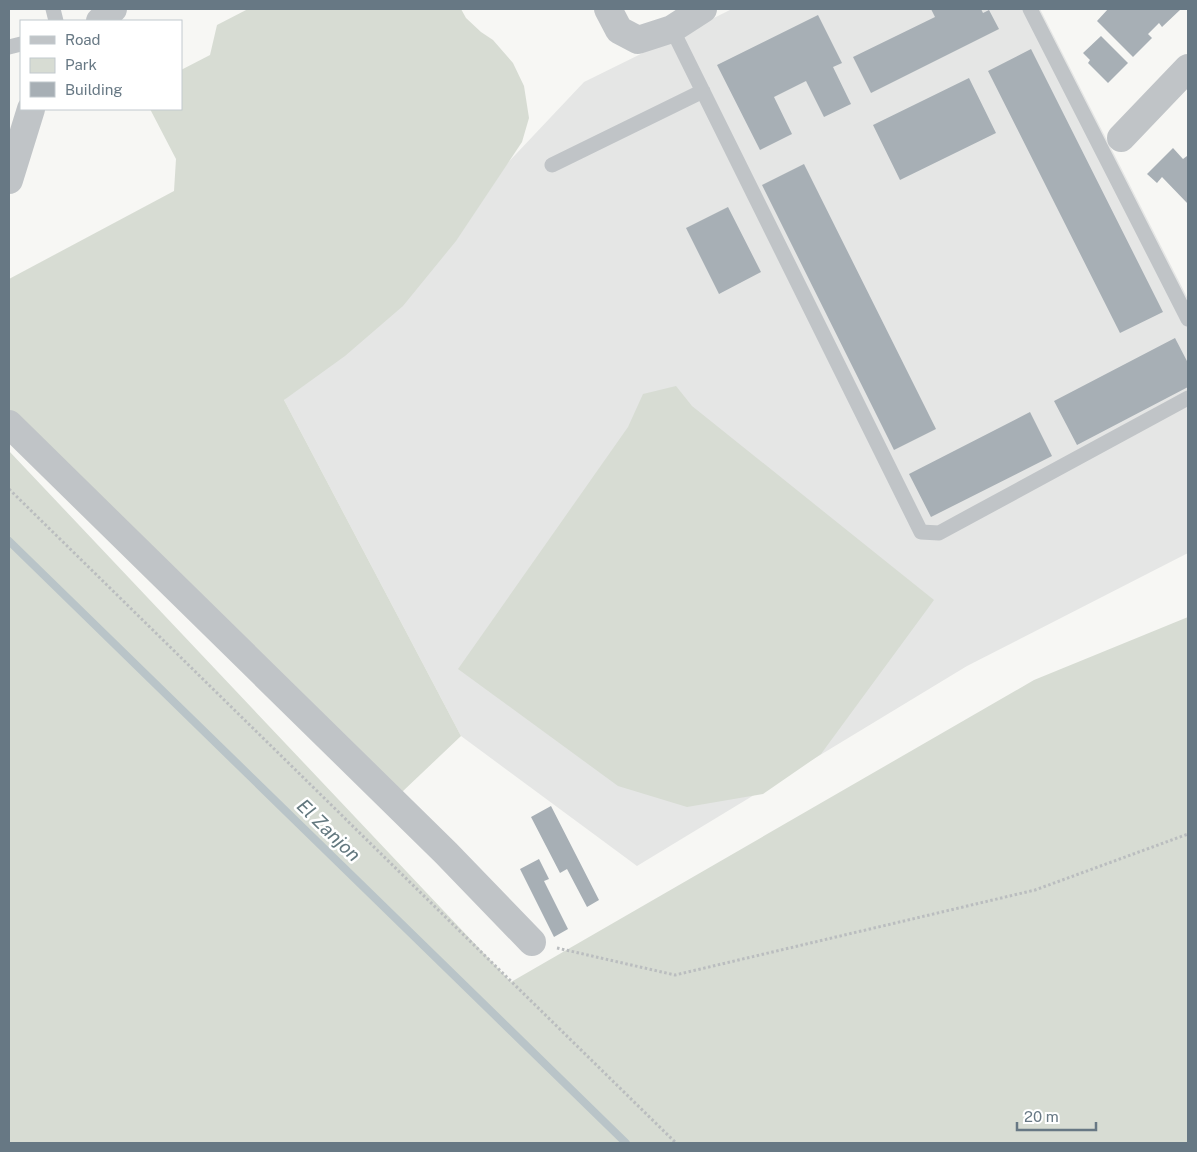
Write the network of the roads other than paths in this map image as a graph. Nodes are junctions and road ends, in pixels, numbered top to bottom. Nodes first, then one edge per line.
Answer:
1 (113, 9) edge
2 (608, 9) edge
3 (702, 9) edge
4 (1030, 9) edge
5 (101, 20) edge
6 (672, 29) junction
7 (1188, 68) edge
8 (703, 91) junction
9 (32, 110) edge
10 (1121, 138) dead end
11 (552, 165) dead end
12 (9, 180) edge
13 (1188, 319) edge
14 (1188, 398) edge
15 (9, 424) edge
16 (532, 942) road end

1 - 5 street
2 - 6 street
3 - 6 street
4 - 13 lane
6 - 8 lane
7 - 10 street
8 - 11 lane
8 - 14 lane
9 - 12 street
15 - 16 street

